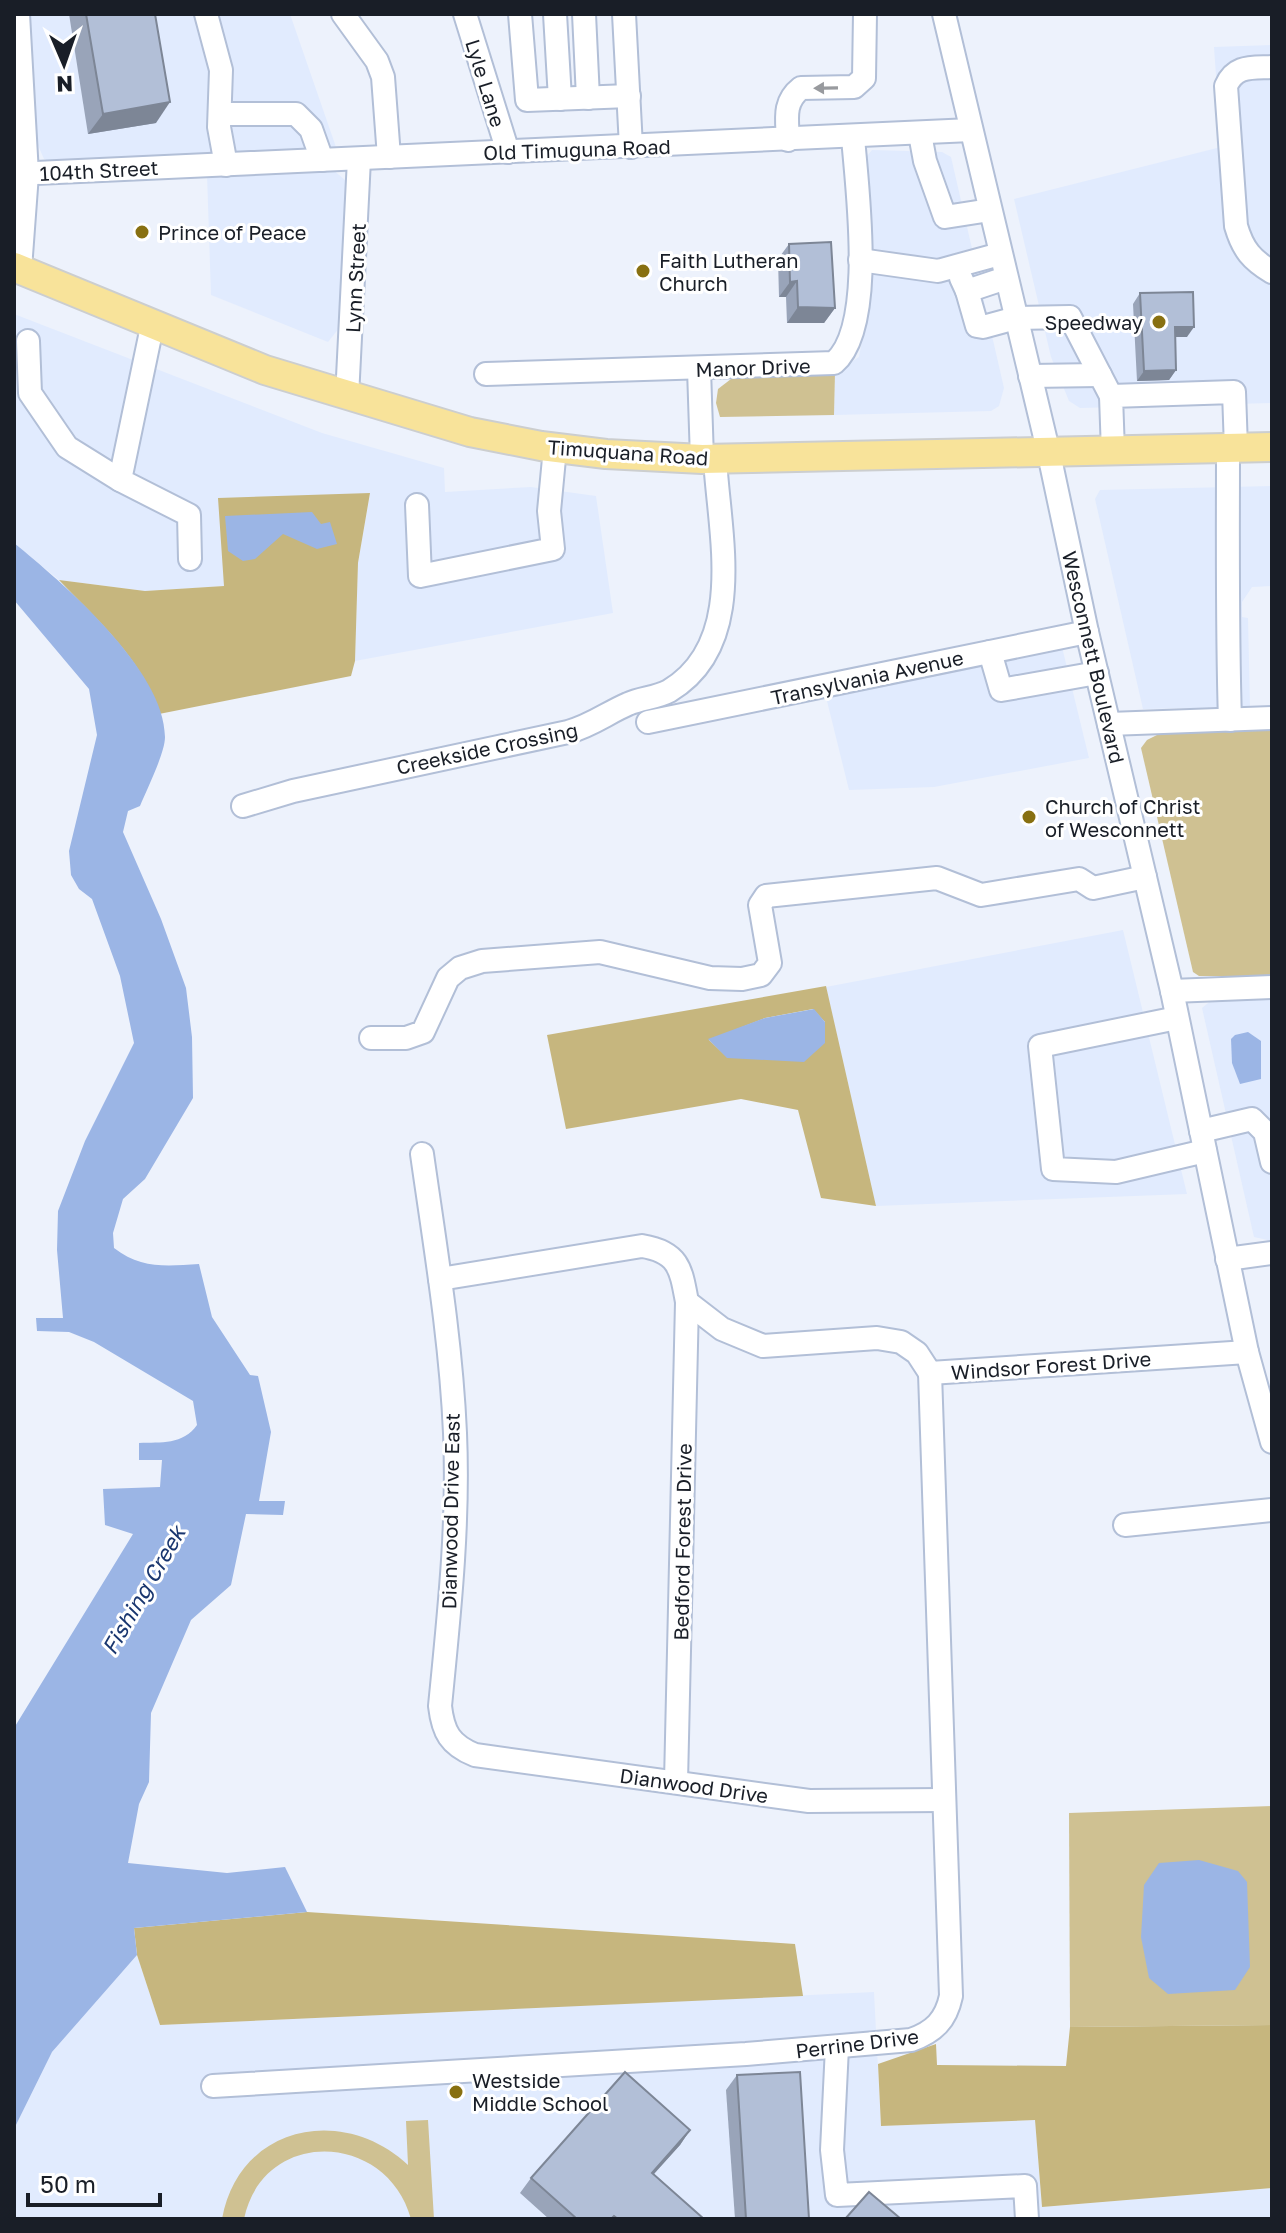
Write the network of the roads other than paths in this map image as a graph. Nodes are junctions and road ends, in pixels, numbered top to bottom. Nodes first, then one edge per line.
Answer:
1 (18, 14) edge
2 (206, 14) edge
3 (343, 14) edge
4 (465, 14) edge
5 (520, 14) edge
6 (555, 14) edge
7 (584, 14) edge
8 (624, 14) edge
9 (865, 14) edge
10 (944, 14) edge
11 (1272, 67) edge
12 (629, 96) junction
13 (588, 98) junction
14 (560, 99) junction
15 (220, 114) junction
16 (971, 130) junction
17 (920, 134) junction
18 (853, 137) junction
19 (788, 140) junction
20 (631, 147) junction
21 (508, 152) junction
22 (389, 157) junction
23 (359, 159) junction
24 (322, 160) junction
25 (226, 165) junction
26 (183, 166) joint
27 (20, 174) edge
28 (990, 210) junction
29 (1000, 254) junction
30 (860, 260) junction
31 (955, 266) junction
32 (17, 268) edge
33 (1272, 272) edge
34 (1006, 278) junction
35 (967, 291) junction
36 (1016, 318) junction
37 (153, 322) junction
38 (28, 341) dead end
39 (699, 369) junction
40 (486, 374) dead end
41 (1100, 375) junction
42 (1030, 376) junction
43 (1111, 396) junction
44 (347, 397) junction
45 (1272, 447) edge
46 (555, 448) junction
47 (1232, 448) junction
48 (1113, 452) junction
49 (1049, 454) junction
50 (708, 459) junction
51 (120, 480) junction
52 (417, 505) dead end
53 (190, 559) dead end
54 (1087, 632) junction
55 (990, 652) junction
56 (1097, 673) junction
57 (1272, 718) edge
58 (1230, 720) junction
59 (648, 722) dead end
60 (1109, 724) junction
61 (243, 806) dead end
62 (1145, 877) junction
63 (1272, 987) edge
64 (1172, 991) junction
65 (1177, 1018) junction
66 (371, 1038) dead end
67 (1203, 1141) junction
68 (422, 1154) dead end
69 (1272, 1162) edge
70 (1272, 1253) edge
71 (1227, 1259) junction
72 (440, 1279) junction
73 (687, 1302) junction
74 (1247, 1352) junction
75 (930, 1373) junction
76 (1272, 1442) edge
77 (1272, 1510) edge
78 (1125, 1525) dead end
79 (450, 1741) joint
80 (676, 1782) junction
81 (943, 1800) junction
82 (837, 2047) junction
83 (213, 2086) dead end
84 (865, 2194) junction
85 (892, 2219) edge
86 (1027, 2219) edge

1 - 27 street
2 - 15 street
3 - 22 street
4 - 21 street, Lyle Lane
5 - 14 street
6 - 14 street
7 - 13 street
8 - 12 street
9 -> 19 street
10 - 16 street, Wesconnett Boulevard
11 - 33 street
12 - 13 street
12 - 20 street
13 - 14 street
15 - 24 street
15 - 25 street
16 - 17 street, Old Timuguna Road
16 - 28 street, Wesconnett Boulevard
17 - 18 street, Old Timuguna Road
17 - 28 street
18 - 19 street, Old Timuguna Road
18 - 30 street, Manor Drive
19 - 20 street, Old Timuguna Road
20 - 21 street, Old Timuguna Road
21 - 22 street, Old Timuguna Road
22 - 23 street, Old Timuguna Road
23 - 24 street, Old Timuguna Road
23 - 44 street, Lynn Street
24 - 25 street, Old Timuguna Road
25 - 26 street, Old Timuguna Road
26 - 27 street, 104th Street
27 - 32 street
28 - 29 street, Wesconnett Boulevard
29 - 31 street
29 - 34 street, Wesconnett Boulevard
30 - 31 street
30 - 39 street, Manor Drive
31 - 35 street
32 - 37 main road, Timuquana Road
34 - 35 street
34 - 36 street, Wesconnett Boulevard
35 - 36 street
36 - 41 street
36 - 42 street, Wesconnett Boulevard
37 - 44 main road, Timuquana Road
37 - 51 street
38 - 51 street
39 - 40 street, Manor Drive
39 - 50 street, Creekside Crossing
41 - 42 street
41 - 43 street
42 - 49 street, Wesconnett Boulevard
43 - 47 street
43 - 48 street
44 - 46 main road, Timuquana Road
45 - 47 main road, Timuquana Road
46 - 50 main road, Timuquana Road
46 - 52 street
47 - 48 main road, Timuquana Road
47 - 58 street
48 - 49 main road, Timuquana Road
49 - 50 main road, Timuquana Road
49 - 54 street, Wesconnett Boulevard
50 - 61 street, Creekside Crossing
51 - 53 street
54 - 55 street, Transylvania Avenue
54 - 56 street, Wesconnett Boulevard
55 - 56 street
55 - 59 street, Transylvania Avenue
56 - 60 street, Wesconnett Boulevard
57 - 58 street
58 - 60 street
60 - 62 street, Wesconnett Boulevard
62 - 64 street, Wesconnett Boulevard
62 - 66 street
63 - 64 street
64 - 65 street, Wesconnett Boulevard
65 - 67 street, Wesconnett Boulevard
65 - 67 street
67 - 69 street
67 - 71 street, Wesconnett Boulevard
68 - 72 street, Dianwood Drive East
70 - 71 street
71 - 74 street, Wesconnett Boulevard
72 - 73 street
72 - 79 street, Dianwood Drive East
73 - 75 street, Windsor Forest Drive
73 - 80 street, Bedford Forest Drive
74 - 75 street, Windsor Forest Drive
74 - 76 street, Wesconnett Boulevard
75 - 81 street, Perrine Drive
77 - 78 street
79 - 80 street, Dianwood Drive
80 - 81 street, Dianwood Drive
81 - 82 street, Perrine Drive
82 - 83 street, Perrine Drive
82 - 84 street
84 - 85 street
84 - 86 street

